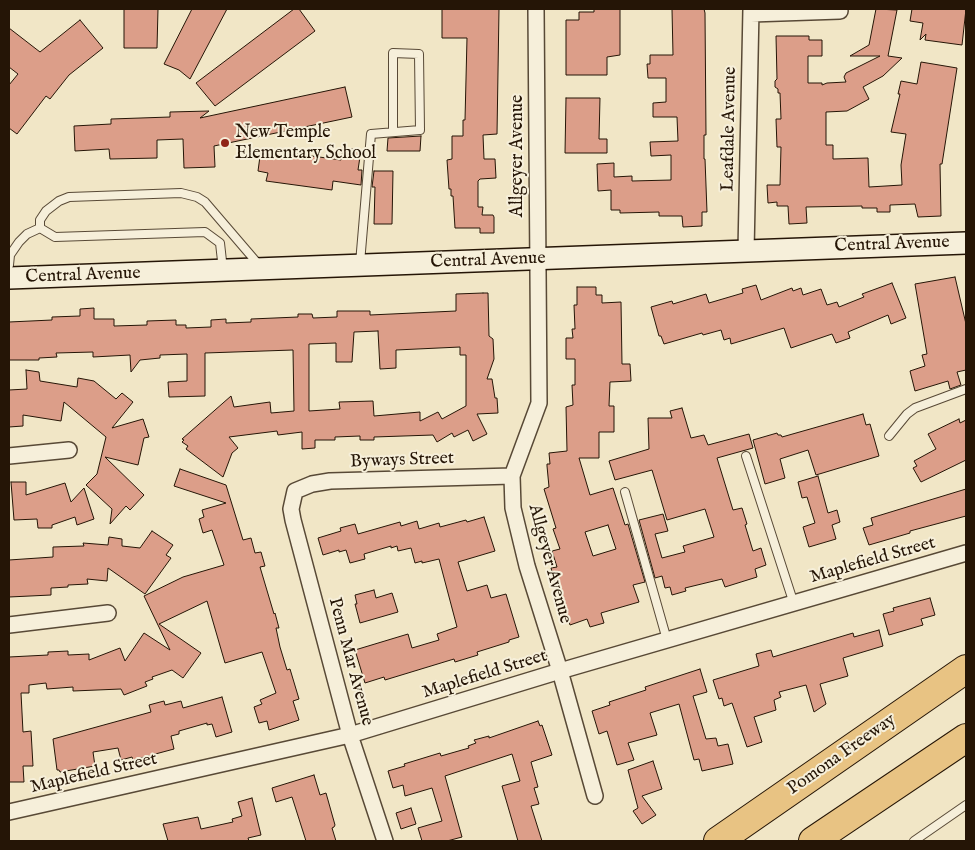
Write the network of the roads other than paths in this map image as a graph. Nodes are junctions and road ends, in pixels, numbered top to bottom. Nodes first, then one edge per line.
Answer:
1 (536, 9) edge
2 (840, 10) dead end
3 (751, 11) edge
4 (393, 132) junction
5 (40, 228) junction
6 (966, 243) edge
7 (746, 251) junction
8 (538, 259) junction
9 (9, 265) edge
10 (360, 265) junction
11 (262, 269) junction
12 (223, 270) junction
13 (9, 278) edge
14 (966, 389) edge
15 (889, 436) dead end
16 (68, 450) dead end
17 (9, 456) edge
18 (746, 456) dead end
19 (512, 476) junction
20 (295, 491) joint
21 (625, 492) dead end
22 (966, 553) edge
23 (794, 604) junction
24 (108, 613) dead end
25 (9, 625) edge
26 (667, 640) junction
27 (966, 662) edge
28 (966, 669) edge
29 (560, 671) junction
30 (914, 704) junction
31 (350, 735) junction
32 (965, 739) edge
33 (595, 796) dead end
34 (966, 805) edge
35 (9, 812) edge
36 (385, 841) edge
37 (718, 841) edge
38 (813, 841) edge
39 (914, 841) edge

1 - 8 street, Allgeyer Avenue
2 - 3 street
3 - 7 street, Leafdale Avenue
4 - 4 lane
4 - 10 lane
5 - 9 lane
5 - 11 lane
5 - 12 lane
6 - 7 street, Central Avenue
7 - 8 street, Central Avenue
8 - 10 street, Central Avenue
8 - 19 street, Allgeyer Avenue
10 - 11 street, Central Avenue
11 - 12 street, Central Avenue
12 - 13 street, Central Avenue
14 - 15 lane
16 - 17 street
18 - 23 lane
19 - 20 street, Byways Street
19 - 29 street, Allgeyer Avenue
20 - 31 street, Penn Mar Avenue
21 - 26 lane
22 - 23 street, Maplefield Street
23 - 26 street, Maplefield Street
24 - 25 street
26 - 29 street, Maplefield Street
27 - 30 highway
28 - 30 highway, Pomona Freeway
29 - 31 street, Maplefield Street
29 - 33 street, Allgeyer Avenue
30 - 37 highway, Pomona Freeway
31 - 35 street, Maplefield Street
31 - 36 street, Penn Mar Avenue
32 - 38 highway
34 - 39 lane

